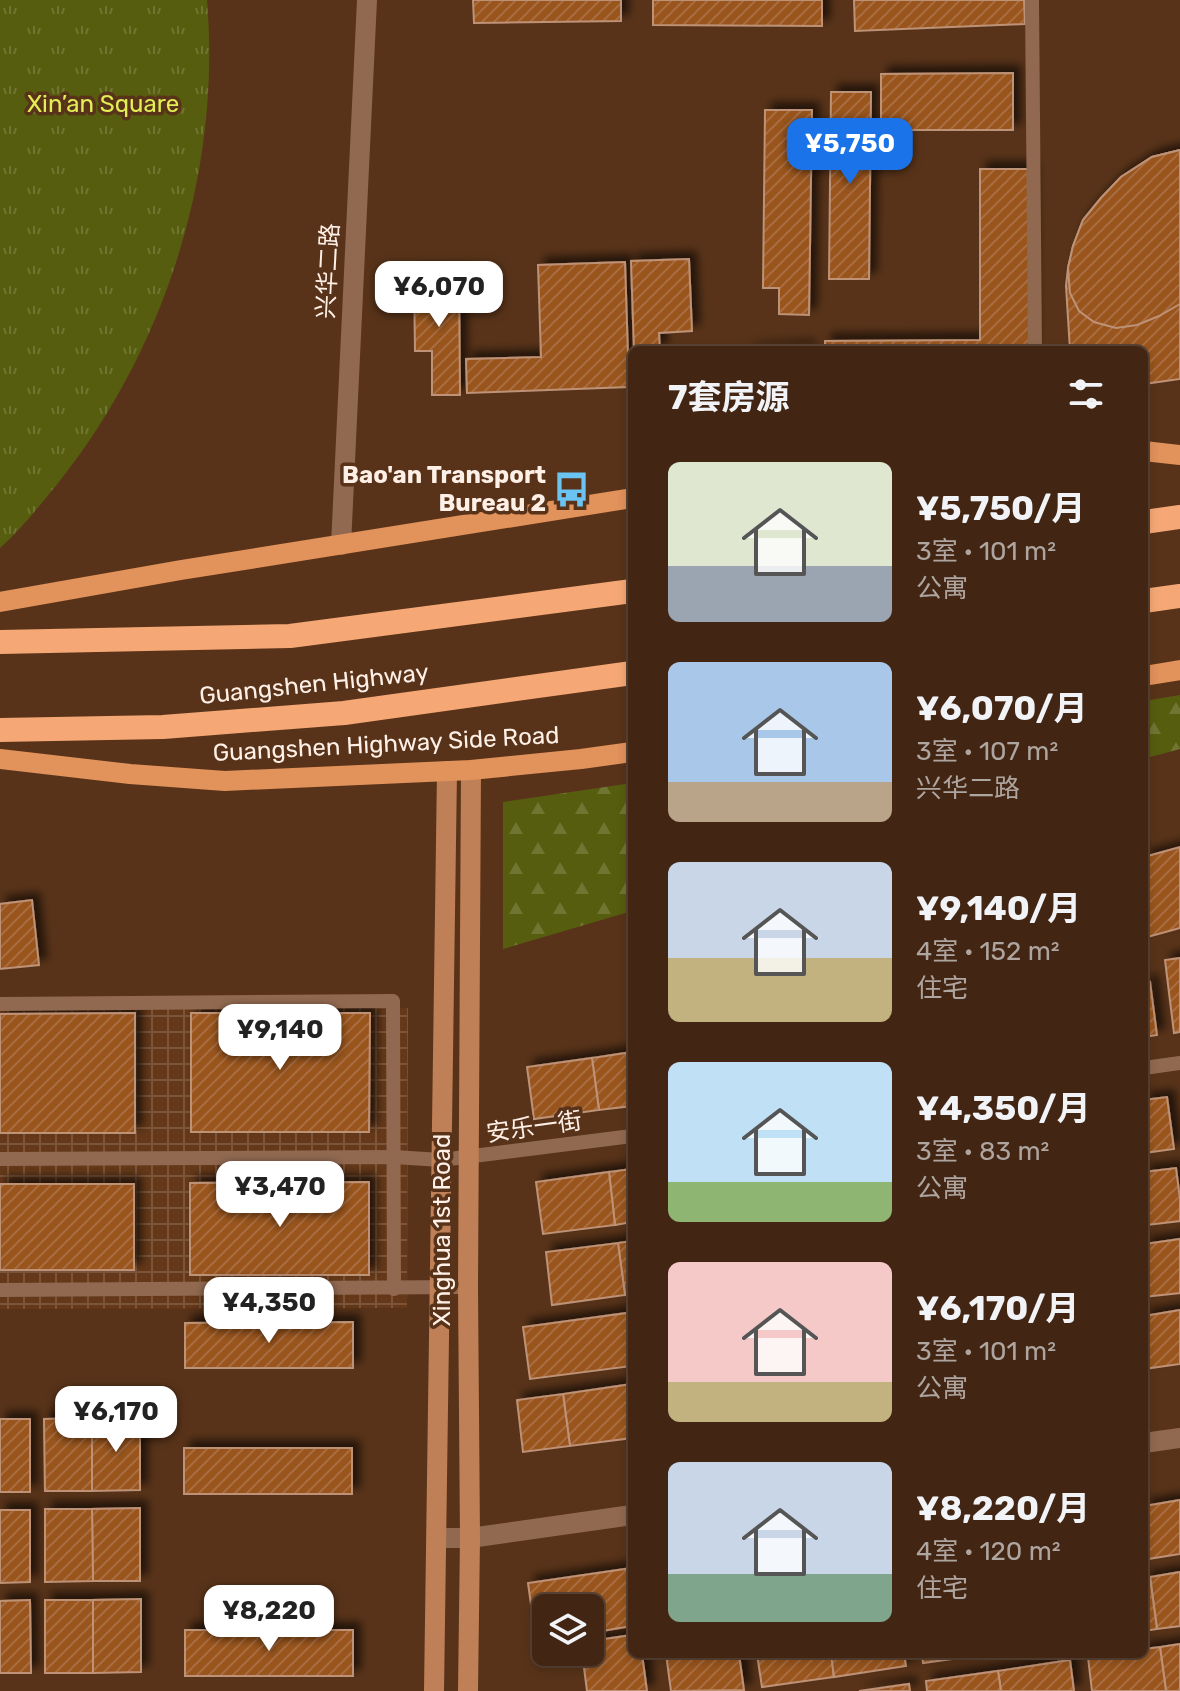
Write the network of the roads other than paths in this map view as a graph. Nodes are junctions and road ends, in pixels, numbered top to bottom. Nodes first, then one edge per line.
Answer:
1 (367, 0) edge
2 (1032, 0) edge
3 (1035, 346) edge
4 (1148, 451) edge
5 (1180, 455) edge
6 (628, 499) edge
7 (1180, 517) edge
8 (1148, 521) edge
9 (341, 545) junction
10 (628, 592) edge
11 (1180, 596) edge
12 (1148, 600) edge
13 (0, 602) edge
14 (0, 642) edge
15 (1180, 670) edge
16 (628, 674) edge
17 (1148, 675) edge
18 (0, 730) edge
19 (628, 753) edge
20 (0, 759) edge
21 (471, 770) junction
22 (447, 771) junction
23 (0, 1004) edge
24 (1180, 1063) edge
25 (1148, 1067) edge
26 (628, 1137) edge
27 (394, 1157) junction
28 (468, 1158) junction
29 (0, 1159) edge
30 (441, 1160) junction
31 (468, 1287) junction
32 (439, 1288) junction
33 (394, 1289) junction
34 (0, 1290) edge
35 (1180, 1438) edge
36 (1148, 1442) edge
37 (628, 1516) edge
38 (437, 1538) junction
39 (470, 1538) junction
40 (434, 1691) edge
41 (468, 1691) edge

1 - 9 street, 兴华二路
2 - 3 lane
4 - 5 main road
6 - 9 main road
7 - 8 highway
9 - 13 main road
10 - 14 highway
11 - 12 highway
15 - 17 main road
16 - 18 highway, Guangshen Highway
19 - 21 main road, Guangshen Highway Side Road
20 - 22 main road, Guangshen Highway Side Road
21 - 22 main road, Guangshen Highway Side Road
21 - 28 street, Xinghua 1st Road
22 - 30 street, Xinghua 1st Road
23 - 27 lane
24 - 25 lane
26 - 28 lane, 安乐一街
27 - 29 lane, 安乐一街
27 - 30 lane, 安乐一街
27 - 33 lane
28 - 30 lane, 安乐一街
28 - 31 street, Xinghua 1st Road
30 - 32 street, Xinghua 1st Road
31 - 32 lane
31 - 39 street, Xinghua 1st Road
32 - 33 lane
32 - 38 street, Xinghua 1st Road
33 - 34 lane
35 - 36 street
37 - 39 street
38 - 39 street
38 - 40 street, Xinghua 1st Road
39 - 41 street, Xinghua 1st Road

